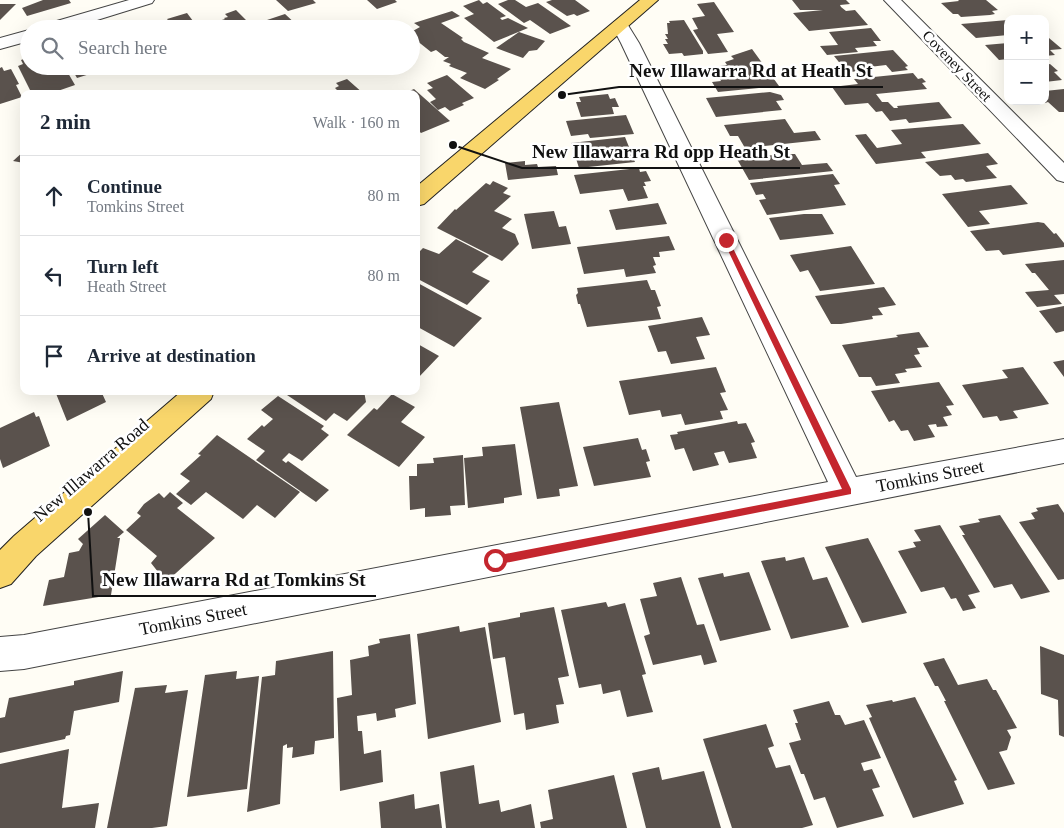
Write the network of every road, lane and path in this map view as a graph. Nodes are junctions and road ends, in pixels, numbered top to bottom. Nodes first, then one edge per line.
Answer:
1 (146, 0) edge
2 (650, 0) edge
3 (892, 0) edge
4 (79, 20) edge
5 (620, 26) junction
6 (20, 38) edge
7 (0, 44) edge
8 (1064, 175) edge
9 (420, 196) edge
10 (178, 395) edge
11 (196, 395) edge
12 (1064, 451) edge
13 (848, 492) junction
14 (0, 549) edge
15 (0, 572) edge
16 (12, 653) edge

1 - 4 street
2 - 5 main road
3 - 8 street, Coveney Street
5 - 9 main road
5 - 13 street
6 - 7 street
10 - 14 main road, New Illawarra Road
11 - 15 main road, New Illawarra Road
12 - 13 street, Tomkins Street
13 - 16 street, Tomkins Street

